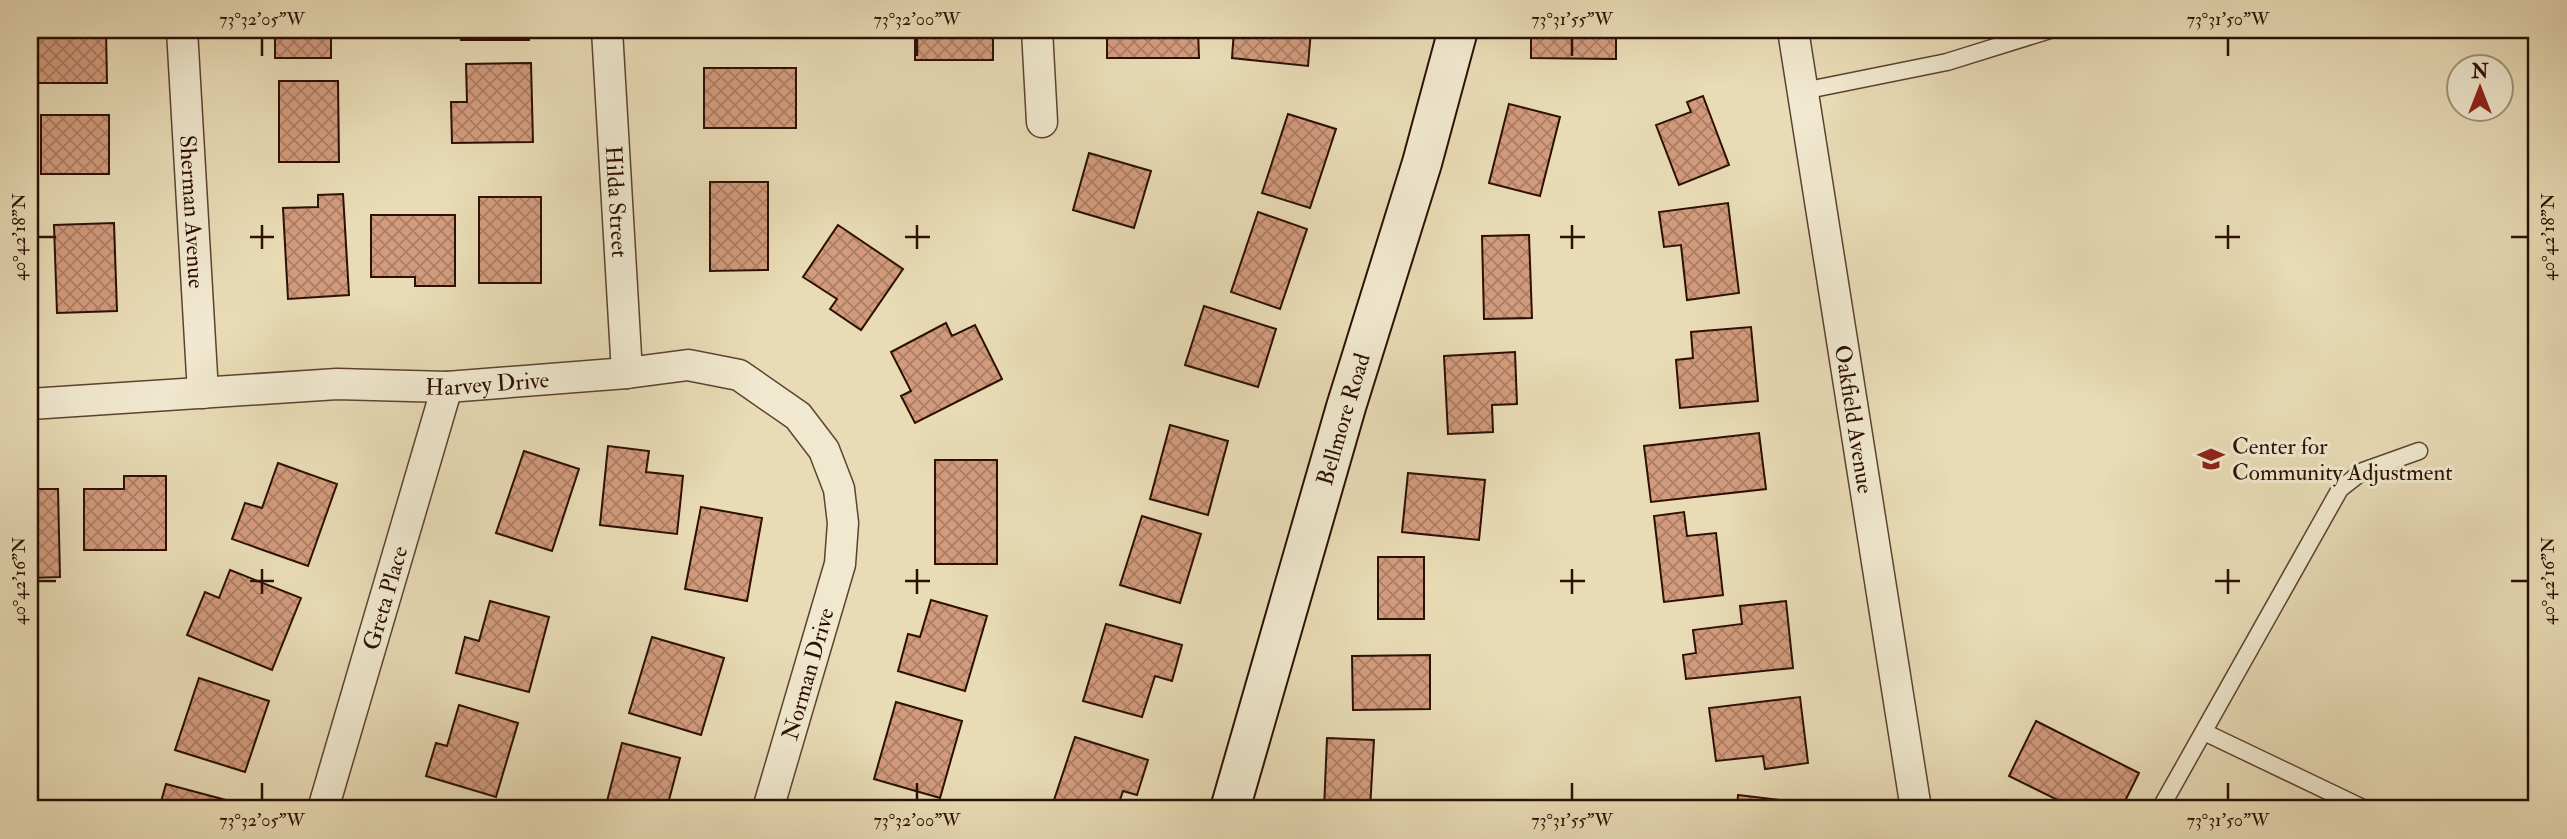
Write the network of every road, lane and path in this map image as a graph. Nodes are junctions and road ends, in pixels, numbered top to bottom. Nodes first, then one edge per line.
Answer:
1 (182, 30) edge
2 (607, 30) edge
3 (1037, 30) edge
4 (1458, 30) edge
5 (1793, 30) edge
6 (2050, 30) edge
7 (1803, 91) junction
8 (1042, 122) dead end
9 (627, 373) junction
10 (447, 387) junction
11 (203, 393) junction
12 (30, 404) edge
13 (2419, 451) dead end
14 (842, 538) joint
15 (2204, 732) junction
16 (323, 809) edge
17 (768, 809) edge
18 (1230, 809) edge
19 (1916, 809) edge
20 (2160, 809) edge
21 (2365, 809) edge

1 - 11 street, Sherman Avenue
2 - 9 street, Hilda Street
3 - 8 street
4 - 18 main road, Bellmore Road
5 - 7 street, Oakfield Avenue
6 - 7 lane
7 - 19 street, Oakfield Avenue
9 - 10 street, Harvey Drive
9 - 14 street, Harvey Drive
10 - 11 street, Harvey Drive
10 - 16 street, Greta Place
11 - 12 street, Harvey Drive
13 - 15 lane
14 - 17 street, Norman Drive
15 - 20 lane
15 - 21 lane

